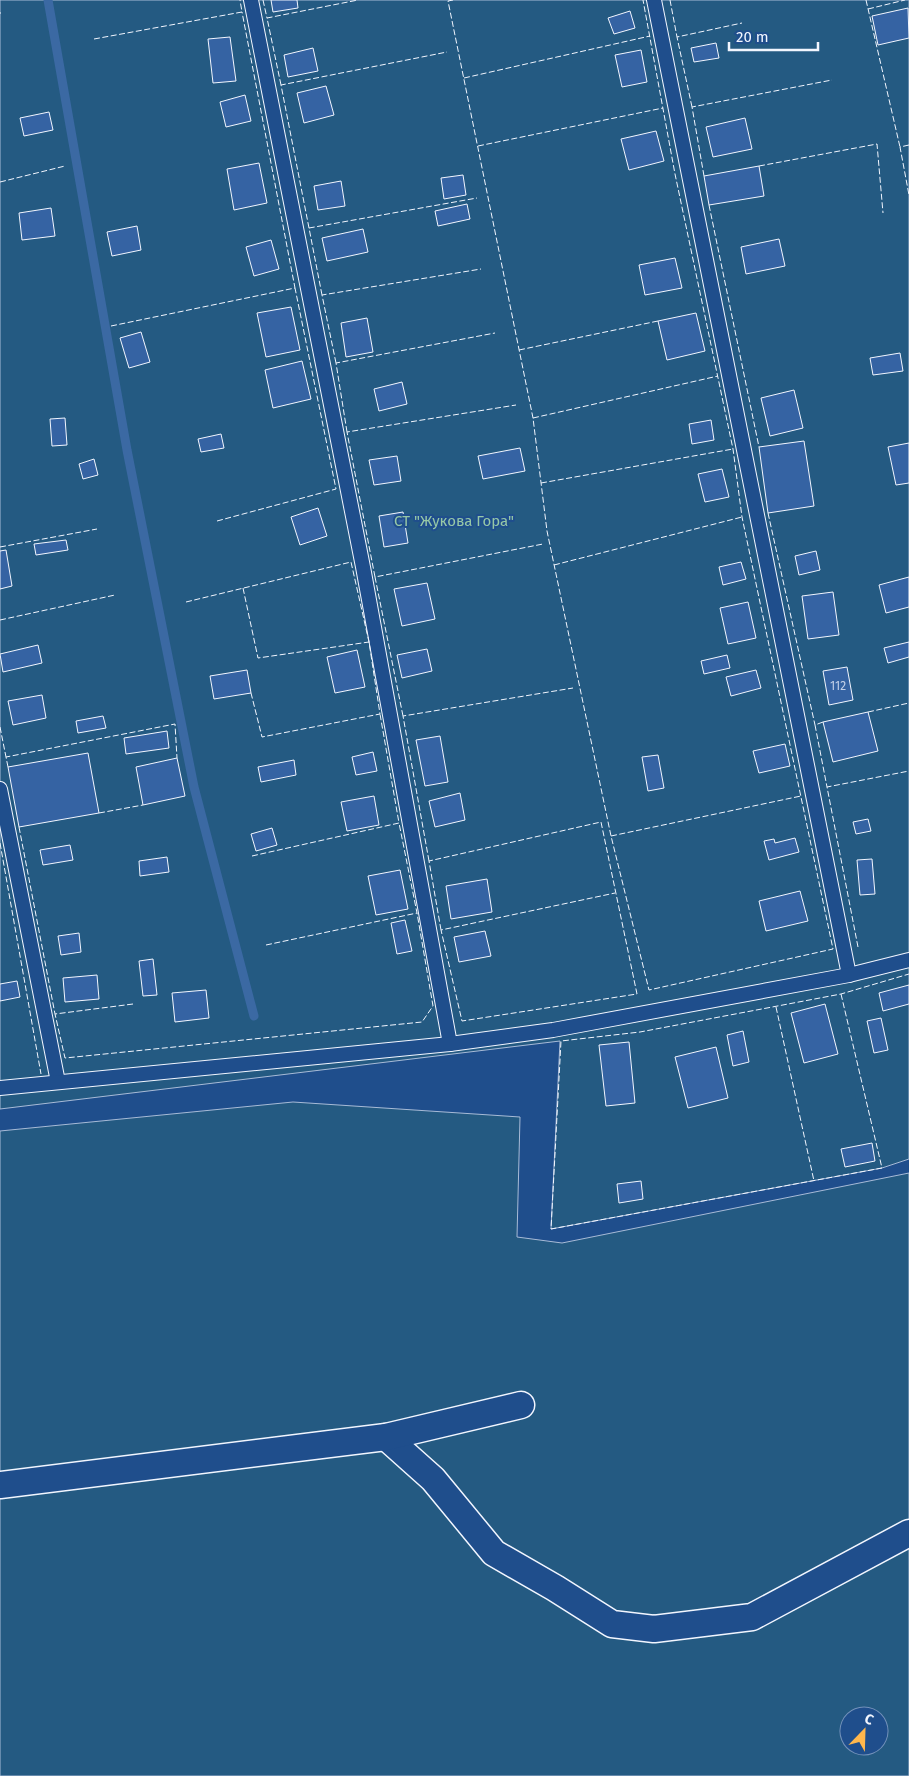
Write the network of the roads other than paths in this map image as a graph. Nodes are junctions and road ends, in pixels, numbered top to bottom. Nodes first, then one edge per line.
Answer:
1 (251, 0) edge
2 (654, 0) edge
3 (0, 789) edge
4 (909, 960) edge
5 (849, 975) junction
6 (450, 1044) junction
7 (58, 1082) junction
8 (0, 1088) edge
9 (521, 1405) dead end
10 (386, 1437) junction
11 (0, 1485) edge
12 (909, 1533) edge

1 - 6 lane
2 - 5 lane
3 - 7 lane
4 - 5 lane
5 - 6 lane
6 - 7 lane
7 - 8 lane
9 - 10 street
10 - 11 street
10 - 12 street

